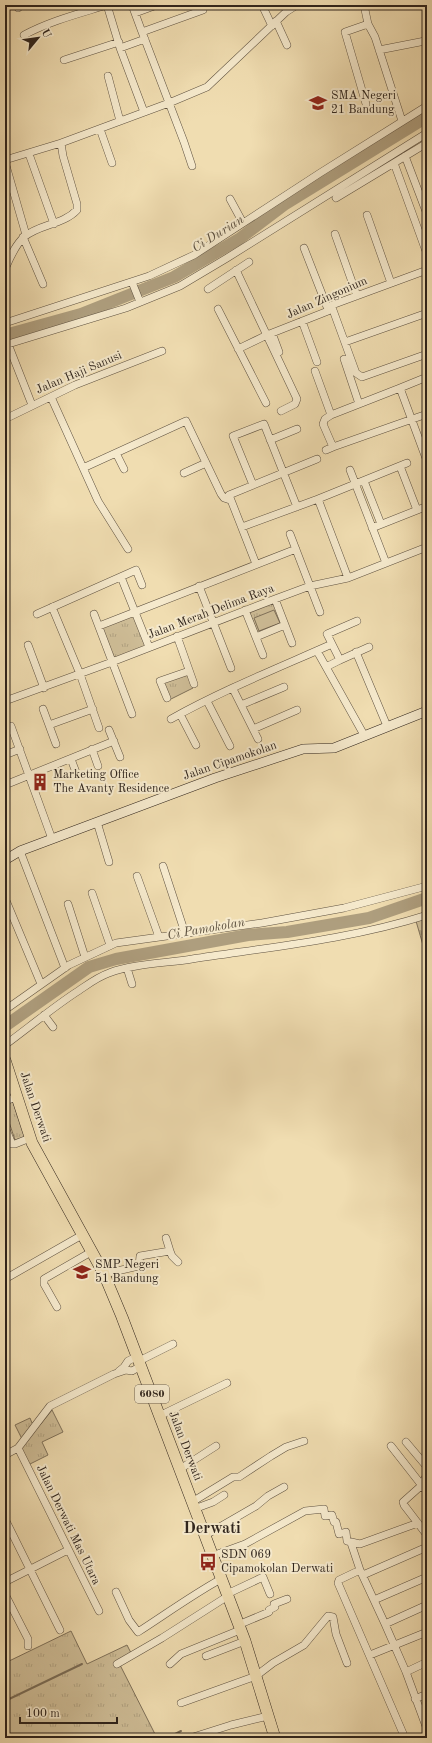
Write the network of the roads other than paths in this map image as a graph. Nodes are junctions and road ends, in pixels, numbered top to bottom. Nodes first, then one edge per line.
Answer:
1 (107, 5) edge
2 (132, 5) edge
3 (157, 5) edge
4 (262, 5) edge
5 (297, 5) edge
6 (364, 5) edge
7 (203, 10) dead end
8 (135, 13) junction
9 (274, 24) junction
10 (368, 24) junction
11 (24, 35) dead end
12 (144, 36) junction
13 (425, 41) dead end
14 (120, 45) junction
15 (287, 45) dead end
16 (379, 50) junction
17 (64, 60) dead end
18 (108, 76) dead end
19 (169, 103) junction
20 (366, 104) dead end
21 (427, 106) edge
22 (144, 112) junction
23 (120, 121) junction
24 (402, 121) junction
25 (100, 129) junction
26 (427, 133) edge
27 (61, 143) junction
28 (427, 143) edge
29 (29, 154) dead end
30 (405, 156) junction
31 (5, 161) edge
32 (112, 163) dead end
33 (394, 163) junction
34 (192, 166) dead end
35 (336, 198) dead end
36 (230, 199) dead end
37 (427, 214) edge
38 (367, 215) dead end
39 (243, 223) junction
40 (54, 224) junction
41 (335, 234) dead end
42 (24, 236) junction
43 (304, 248) dead end
44 (427, 254) edge
45 (249, 262) dead end
46 (5, 269) edge
47 (236, 270) junction
48 (427, 270) edge
49 (391, 282) junction
50 (43, 284) dead end
51 (133, 284) junction
52 (208, 289) dead end
53 (358, 296) junction
54 (139, 300) junction
55 (330, 308) junction
56 (218, 309) dead end
57 (427, 313) edge
58 (302, 321) junction
59 (5, 322) edge
60 (269, 334) junction
61 (345, 342) junction
62 (7, 345) edge
63 (238, 349) junction
64 (162, 351) dead end
65 (427, 354) edge
66 (344, 359) dead end
67 (317, 362) dead end
68 (315, 371) dead end
69 (427, 377) edge
70 (400, 388) junction
71 (51, 396) junction
72 (266, 403) dead end
73 (359, 404) junction
74 (32, 405) junction
75 (281, 411) dead end
76 (427, 414) edge
77 (330, 415) junction
78 (5, 419) edge
79 (411, 419) junction
80 (297, 429) dead end
81 (270, 440) junction
82 (333, 446) junction
83 (326, 450) dead end
84 (116, 453) junction
85 (317, 459) dead end
86 (427, 461) edge
87 (206, 463) junction
88 (83, 468) junction
89 (124, 469) dead end
90 (350, 470) dead end
91 (184, 473) dead end
92 (284, 473) junction
93 (364, 480) junction
94 (355, 484) junction
95 (253, 485) junction
96 (318, 499) junction
97 (230, 500) junction
98 (297, 507) junction
99 (425, 507) dead end
100 (417, 510) junction
101 (381, 524) junction
102 (242, 527) junction
103 (372, 528) junction
104 (290, 534) dead end
105 (427, 547) edge
106 (128, 549) dead end
107 (296, 549) junction
108 (386, 563) junction
109 (256, 564) junction
110 (121, 577) junction
111 (348, 578) junction
112 (142, 585) dead end
113 (200, 586) junction
114 (310, 586) junction
115 (275, 599) junction
116 (52, 607) junction
117 (245, 610) junction
118 (135, 612) junction
119 (320, 612) dead end
120 (36, 614) dead end
121 (94, 614) dead end
122 (357, 621) dead end
123 (213, 622) junction
124 (285, 625) junction
125 (99, 626) junction
126 (177, 636) junction
127 (256, 637) junction
128 (292, 643) dead end
129 (332, 644) junction
130 (28, 645) dead end
131 (149, 647) junction
132 (369, 647) dead end
133 (317, 651) junction
134 (356, 652) junction
135 (263, 654) dead end
136 (340, 660) junction
137 (112, 662) junction
138 (326, 667) junction
139 (231, 668) dead end
140 (189, 670) junction
141 (80, 674) junction
142 (194, 684) dead end
143 (284, 687) dead end
144 (44, 688) junction
145 (233, 689) junction
146 (167, 698) dead end
147 (5, 701) edge
148 (207, 701) junction
149 (241, 705) junction
150 (43, 709) dead end
151 (93, 709) junction
152 (297, 710) dead end
153 (427, 711) edge
154 (132, 714) dead end
155 (180, 714) junction
156 (171, 719) dead end
157 (385, 724) junction
158 (49, 725) junction
159 (8, 727) edge
160 (99, 728) dead end
161 (253, 729) junction
162 (109, 730) dead end
163 (362, 733) junction
164 (258, 739) dead end
165 (114, 741) junction
166 (56, 744) dead end
167 (196, 745) dead end
168 (230, 746) dead end
169 (20, 749) junction
170 (92, 749) junction
171 (5, 755) edge
172 (120, 757) dead end
173 (71, 760) junction
174 (98, 766) dead end
175 (29, 775) junction
176 (77, 775) dead end
177 (5, 785) edge
178 (97, 822) junction
179 (52, 839) junction
180 (20, 851) junction
181 (5, 860) edge
182 (109, 862) dead end
183 (163, 866) dead end
184 (137, 876) dead end
185 (427, 886) edge
186 (92, 893) dead end
187 (5, 898) edge
188 (68, 904) dead end
189 (427, 915) edge
190 (186, 933) junction
191 (159, 937) junction
192 (110, 945) junction
193 (85, 957) junction
194 (65, 968) junction
195 (127, 968) junction
196 (41, 984) junction
197 (132, 984) dead end
198 (5, 1010) edge
199 (44, 1015) junction
200 (53, 1027) dead end
201 (5, 1046) edge
202 (5, 1060) edge
203 (17, 1097) junction
204 (5, 1101) edge
205 (5, 1126) edge
206 (30, 1138) junction
207 (82, 1234) junction
208 (166, 1238) dead end
209 (170, 1250) junction
210 (91, 1252) junction
211 (178, 1262) dead end
212 (104, 1274) junction
213 (5, 1279) edge
214 (57, 1307) dead end
215 (173, 1344) dead end
216 (140, 1361) junction
217 (114, 1374) junction
218 (227, 1383) dead end
219 (160, 1416) junction
220 (304, 1441) dead end
221 (406, 1442) dead end
222 (216, 1446) dead end
223 (391, 1446) dead end
224 (18, 1448) junction
225 (5, 1455) edge
226 (427, 1467) edge
227 (180, 1469) junction
228 (427, 1474) edge
229 (422, 1485) junction
230 (284, 1487) dead end
231 (427, 1492) edge
232 (224, 1495) dead end
233 (193, 1506) junction
234 (5, 1519) edge
235 (418, 1523) junction
236 (427, 1535) edge
237 (204, 1536) junction
238 (351, 1543) junction
239 (427, 1547) edge
240 (68, 1550) junction
241 (212, 1556) junction
242 (30, 1569) junction
243 (361, 1572) junction
244 (427, 1577) edge
245 (221, 1579) junction
246 (5, 1582) edge
247 (116, 1592) dead end
248 (5, 1594) edge
249 (270, 1594) dead end
250 (227, 1595) junction
251 (288, 1599) dead end
252 (374, 1600) junction
253 (427, 1605) edge
254 (99, 1611) dead end
255 (386, 1624) junction
256 (239, 1627) junction
257 (60, 1630) dead end
258 (427, 1632) edge
259 (245, 1641) junction
260 (28, 1646) dead end
261 (394, 1646) junction
262 (370, 1655) junction
263 (206, 1656) dead end
264 (427, 1662) edge
265 (347, 1663) dead end
266 (117, 1664) dead end
267 (170, 1664) dead end
268 (406, 1672) junction
269 (256, 1676) junction
270 (427, 1694) edge
271 (415, 1699) junction
272 (181, 1703) dead end
273 (268, 1716) junction
274 (427, 1729) edge
275 (190, 1738) edge
276 (275, 1738) edge
277 (405, 1738) edge

1 - 11 street
1 - 14 street
2 - 8 street
3 - 8 street
4 - 9 street
5 - 9 street
6 - 10 street
7 - 12 street
8 - 12 street
9 - 15 street
9 - 19 street
10 - 16 street
10 - 20 street
12 - 14 street
12 - 19 street
13 - 16 street
14 - 17 street
14 - 22 street
16 - 24 street
18 - 23 street
19 - 22 street
19 - 34 street
21 - 24 street
22 - 23 street
23 - 25 street
24 - 39 street
25 - 27 street
25 - 32 street
26 - 54 street
27 - 31 street
27 - 40 street
28 - 30 street
29 - 40 street
30 - 33 street
30 - 37 street
31 - 42 street
33 - 35 street
33 - 44 street
36 - 39 street
38 - 49 street
39 - 51 street
40 - 42 street
41 - 53 street
42 - 46 street
42 - 50 street
43 - 55 street
45 - 47 street
47 - 52 street
47 - 60 street
48 - 49 street, Jalan Zingonium
49 - 53 street, Jalan Zingonium
51 - 54 street
51 - 59 street
53 - 55 street, Jalan Zingonium
54 - 62 street
55 - 58 street, Jalan Zingonium
55 - 61 street
56 - 63 street
57 - 61 street
58 - 60 street, Jalan Zingonium
58 - 67 street
60 - 63 street, Jalan Zingonium
60 - 75 street
61 - 65 street
62 - 74 street
63 - 72 street
64 - 71 street, Jalan Haji Sanusi
66 - 73 street
68 - 77 street
69 - 70 street
70 - 73 street
70 - 79 street
71 - 74 street, Jalan Haji Sanusi
71 - 88 street
73 - 77 street
74 - 78 street, Jalan Haji Sanusi
76 - 79 street
77 - 82 street
79 - 82 street
79 - 86 street
80 - 81 street
81 - 92 street
81 - 95 street
82 - 83 street
84 - 87 street
84 - 88 street
84 - 89 street
85 - 92 street
87 - 91 street
87 - 97 street
88 - 106 street
90 - 94 street
92 - 95 street
92 - 98 street
93 - 94 street
93 - 100 street
93 - 101 street
94 - 96 street
94 - 103 street
95 - 97 street
96 - 98 street
96 - 111 street
97 - 102 street
98 - 102 street
99 - 100 street
100 - 101 street
101 - 103 street
102 - 109 street
103 - 108 street
104 - 107 street
105 - 108 street, Jalan Merah Delima Raya
107 - 109 street
107 - 114 street
108 - 111 street, Jalan Merah Delima Raya
109 - 113 street
110 - 112 street
110 - 116 street
110 - 118 street
111 - 114 street, Jalan Merah Delima Raya
113 - 118 street
113 - 123 street
114 - 115 street, Jalan Merah Delima Raya
114 - 119 street
115 - 117 street, Jalan Merah Delima Raya
115 - 124 street
116 - 120 street
116 - 141 street
117 - 123 street, Jalan Merah Delima Raya
117 - 127 street
118 - 125 street
118 - 131 street
121 - 125 street
122 - 129 street
123 - 126 street, Jalan Merah Delima Raya
123 - 139 street
124 - 127 street
124 - 128 street
125 - 137 street
126 - 131 street, Jalan Merah Delima Raya
126 - 140 street
127 - 135 street
129 - 133 street
129 - 136 street
130 - 144 street
131 - 137 street, Jalan Merah Delima Raya
132 - 134 street
133 - 138 street
133 - 145 street
134 - 136 street
134 - 157 street
136 - 138 street
137 - 141 street, Jalan Merah Delima Raya
137 - 154 street
138 - 163 street
140 - 142 street
140 - 146 street
141 - 144 street, Jalan Merah Delima Raya
141 - 151 street
143 - 149 street
144 - 147 street, Jalan Merah Delima Raya
145 - 148 street
145 - 149 street
148 - 155 street
148 - 168 street
149 - 161 street
150 - 158 street
151 - 158 street
151 - 160 street
152 - 161 street
153 - 157 street, Jalan Cipamokolan
155 - 156 street
155 - 167 street
157 - 163 street, Jalan Cipamokolan
158 - 166 street
159 - 169 street
161 - 164 street
162 - 165 street
163 - 178 street, Jalan Cipamokolan
165 - 170 street
165 - 172 street
169 - 171 street
169 - 175 street
170 - 173 street
170 - 174 street
173 - 175 street
173 - 176 street
175 - 177 street
175 - 179 street
178 - 179 street, Jalan Cipamokolan
178 - 182 street
179 - 180 street, Jalan Cipamokolan
180 - 181 street, Jalan Cipamokolan
180 - 194 street
183 - 190 street
184 - 191 street
185 - 190 street
186 - 192 street
187 - 196 street
188 - 193 street
189 - 195 street
190 - 191 street
191 - 192 street
192 - 193 street
193 - 194 street
194 - 196 street
195 - 197 street
195 - 199 street
196 - 198 street
199 - 200 street
199 - 201 street
202 - 203 main road, Jalan Derwati / 6080
203 - 204 street
203 - 206 main road, Jalan Derwati / 6080
205 - 206 street
206 - 207 main road, Jalan Derwati / 6080
207 - 210 main road, Jalan Derwati / 6080
207 - 213 street
208 - 209 street
209 - 211 street
209 - 212 street
210 - 212 main road, Jalan Derwati / 6080
210 - 214 street
212 - 216 main road, Jalan Derwati / 6080
215 - 216 street
216 - 217 street
216 - 217 street
216 - 219 main road, Jalan Derwati / 6080
217 - 224 street
218 - 219 street
219 - 227 main road, Jalan Derwati / 6080
220 - 233 street
221 - 226 street
222 - 227 street
223 - 229 street
224 - 225 street
224 - 240 street, Jalan Derwati Mas Utara
227 - 233 main road, Jalan Derwati / 6080
228 - 229 street
229 - 231 street
229 - 235 street
230 - 237 street
232 - 233 street
233 - 237 main road, Jalan Derwati / 6080
234 - 242 street
235 - 236 street
235 - 238 street
237 - 241 main road, Jalan Derwati / 6080
238 - 241 street
238 - 243 street
239 - 243 street
240 - 242 street
240 - 254 street, Jalan Derwati Mas Utara
241 - 245 main road, Jalan Derwati / 6080
242 - 246 street
242 - 257 street
243 - 252 street
243 - 262 street
244 - 252 street
245 - 247 street
245 - 250 main road, Jalan Derwati / 6080
248 - 260 street
249 - 250 street
250 - 256 main road, Jalan Derwati / 6080
250 - 266 street
251 - 256 street
252 - 255 street
253 - 255 street
255 - 261 street
256 - 259 main road, Jalan Derwati / 6080
256 - 267 street
258 - 261 street
259 - 263 street
259 - 269 main road, Jalan Derwati / 6080
261 - 262 street
261 - 268 street
262 - 277 street
264 - 268 street
265 - 269 street
268 - 271 street
269 - 272 street
269 - 273 main road, Jalan Derwati / 6080
270 - 271 street
271 - 274 street
273 - 275 street
273 - 276 main road, Jalan Derwati / 6080

